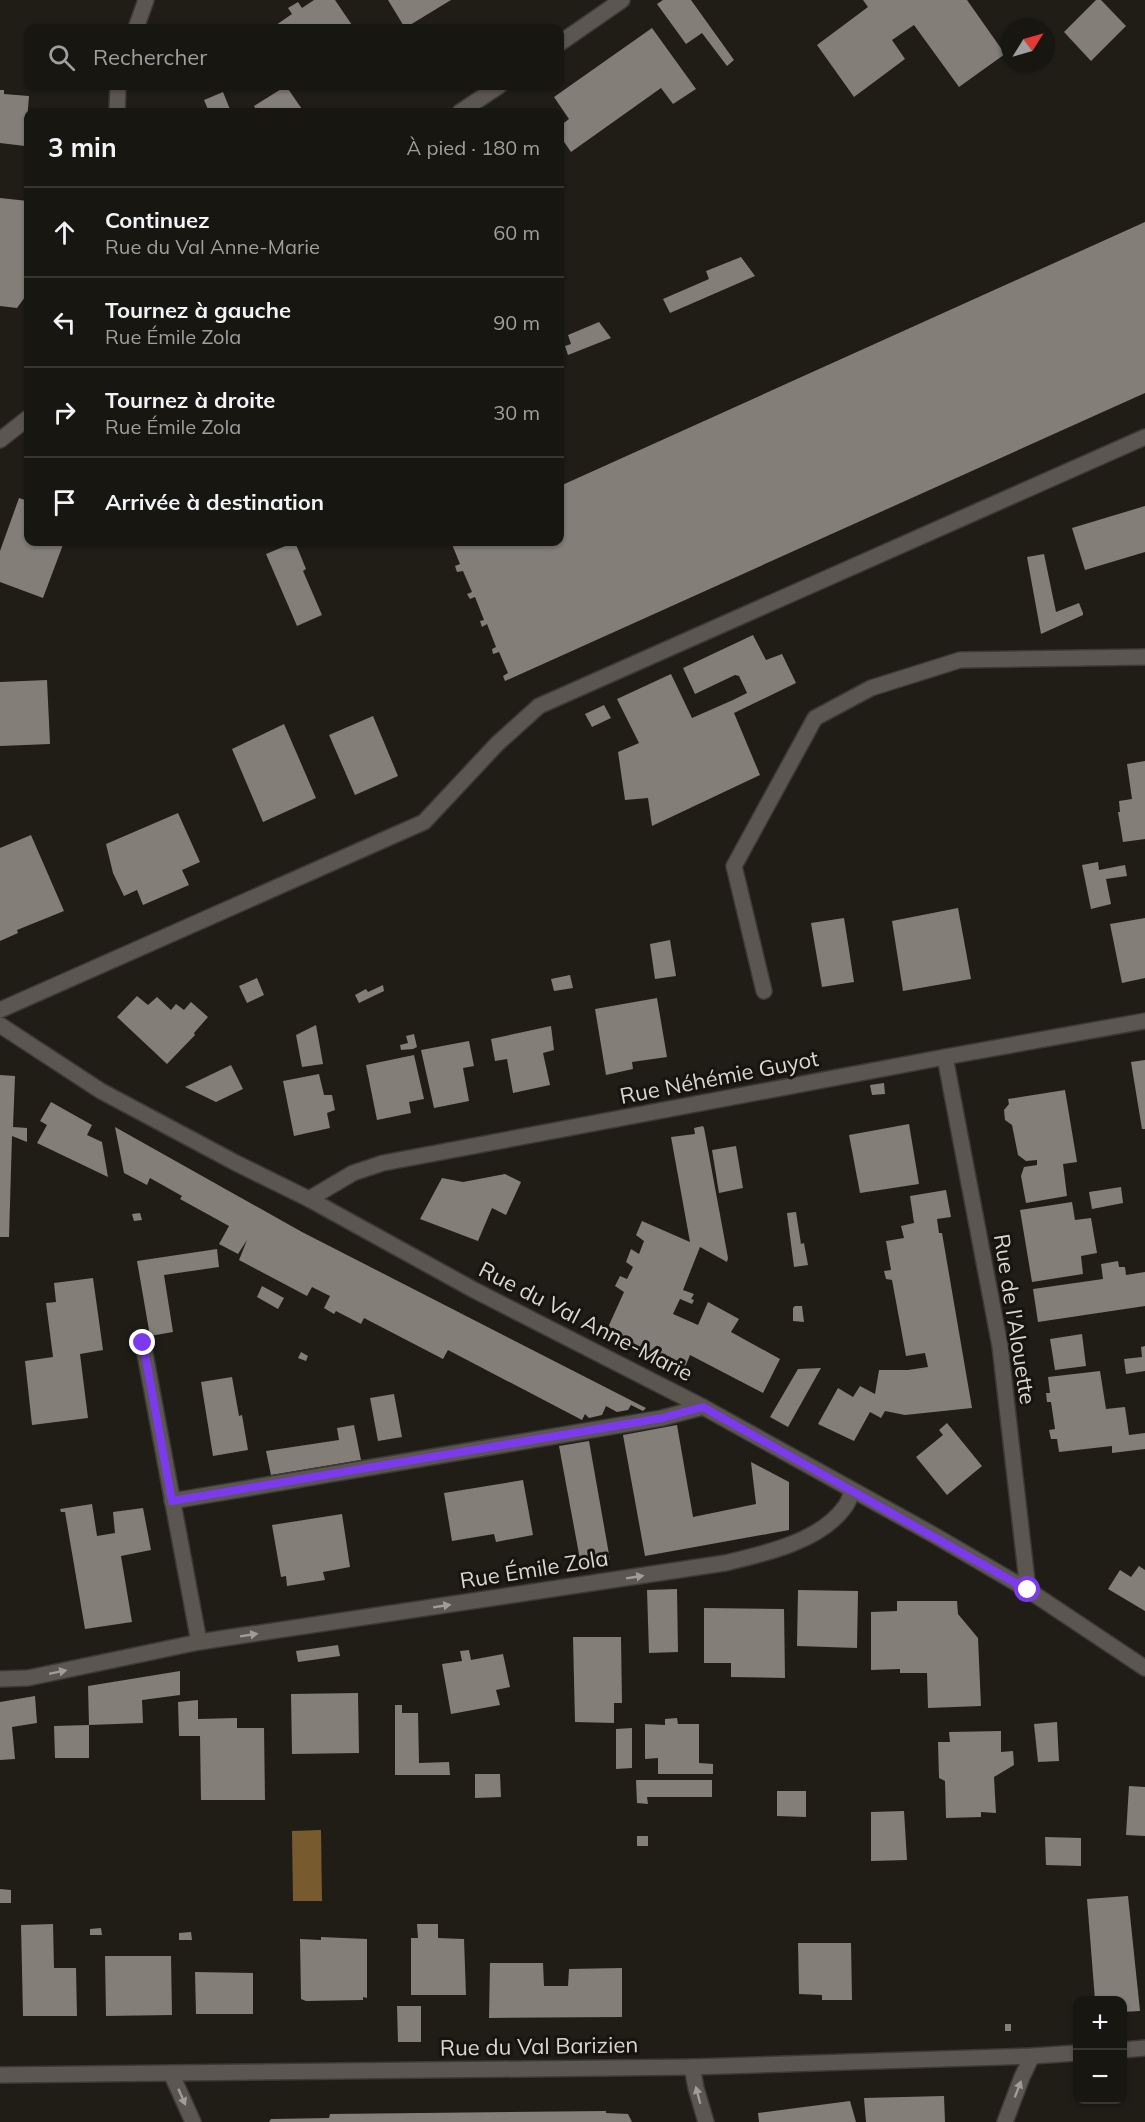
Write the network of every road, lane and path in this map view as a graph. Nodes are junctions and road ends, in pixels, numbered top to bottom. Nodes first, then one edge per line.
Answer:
1 (146, 0) edge
2 (622, 0) edge
3 (137, 24) edge
4 (564, 40) edge
5 (118, 90) edge
6 (493, 90) edge
7 (117, 108) edge
8 (466, 108) edge
9 (24, 421) edge
10 (1145, 437) edge
11 (0, 440) edge
12 (1145, 657) edge
13 (764, 991) dead end
14 (0, 1010) edge
15 (1145, 1021) edge
16 (0, 1025) edge
17 (945, 1057) junction
18 (309, 1199) junction
19 (143, 1343) dead end
20 (703, 1407) junction
21 (852, 1491) junction
22 (172, 1501) junction
23 (1028, 1590) junction
24 (199, 1642) junction
25 (1145, 1668) edge
26 (0, 1679) edge
27 (1145, 2048) edge
28 (1127, 2050) edge
29 (1073, 2053) edge
30 (1032, 2056) junction
31 (692, 2067) junction
32 (171, 2073) junction
33 (0, 2075) edge
34 (193, 2122) edge
35 (705, 2122) edge
36 (1005, 2122) edge

1 - 3 street
2 - 4 street
5 - 7 street
6 - 8 street
9 - 11 street
10 - 14 street
12 - 13 street
15 - 17 street, Rue Néhémie Guyot
16 - 18 street, Rue du Val Anne-Marie
17 - 18 street, Rue Néhémie Guyot
17 - 23 street, Rue de l'Alouette
18 - 20 street, Rue du Val Anne-Marie
19 - 22 street
20 - 21 street, Rue du Val Anne-Marie
20 - 22 street
21 - 23 street, Rue du Val Anne-Marie
24 -> 21 street, Rue Émile Zola
22 - 24 street
23 - 25 street, Rue du Val Anne-Marie
26 -> 24 street, Rue Émile Zola
27 - 28 street
29 - 30 street, Rue du Val Barizien
30 - 31 street, Rue du Val Barizien
36 -> 30 street
31 - 32 street, Rue du Val Barizien
35 -> 31 street
32 - 33 street, Rue du Val Barizien
32 -> 34 street

